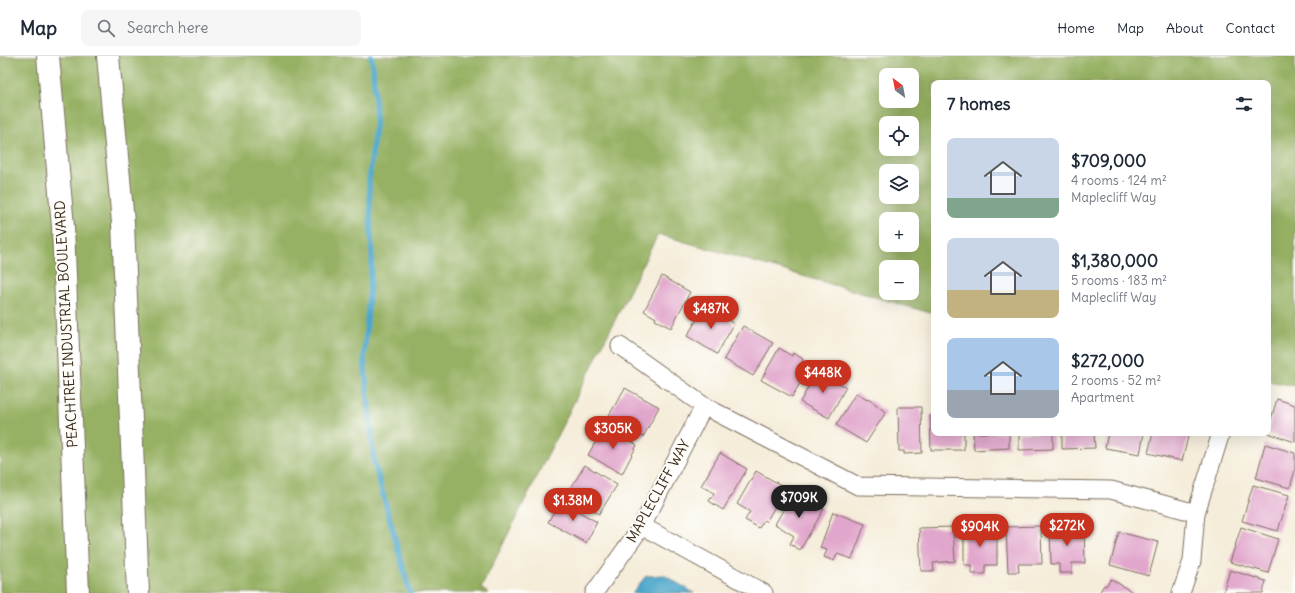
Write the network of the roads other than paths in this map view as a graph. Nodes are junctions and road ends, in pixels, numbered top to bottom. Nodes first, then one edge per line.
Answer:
1 (48, 56) edge
2 (108, 56) edge
3 (620, 346) dead end
4 (704, 406) junction
5 (1220, 436) edge
6 (1196, 513) junction
7 (642, 526) junction
8 (78, 593) edge
9 (138, 593) edge
10 (594, 593) edge
11 (764, 593) edge
12 (1181, 593) edge

1 - 8 main road, PEACHTREE INDUSTRIAL BOULEVARD
2 - 9 main road
3 - 4 street
4 - 6 street
4 - 7 street, MAPLECLIFF WAY
5 - 6 street
6 - 12 street
7 - 10 street, MAPLECLIFF WAY
7 - 11 street

